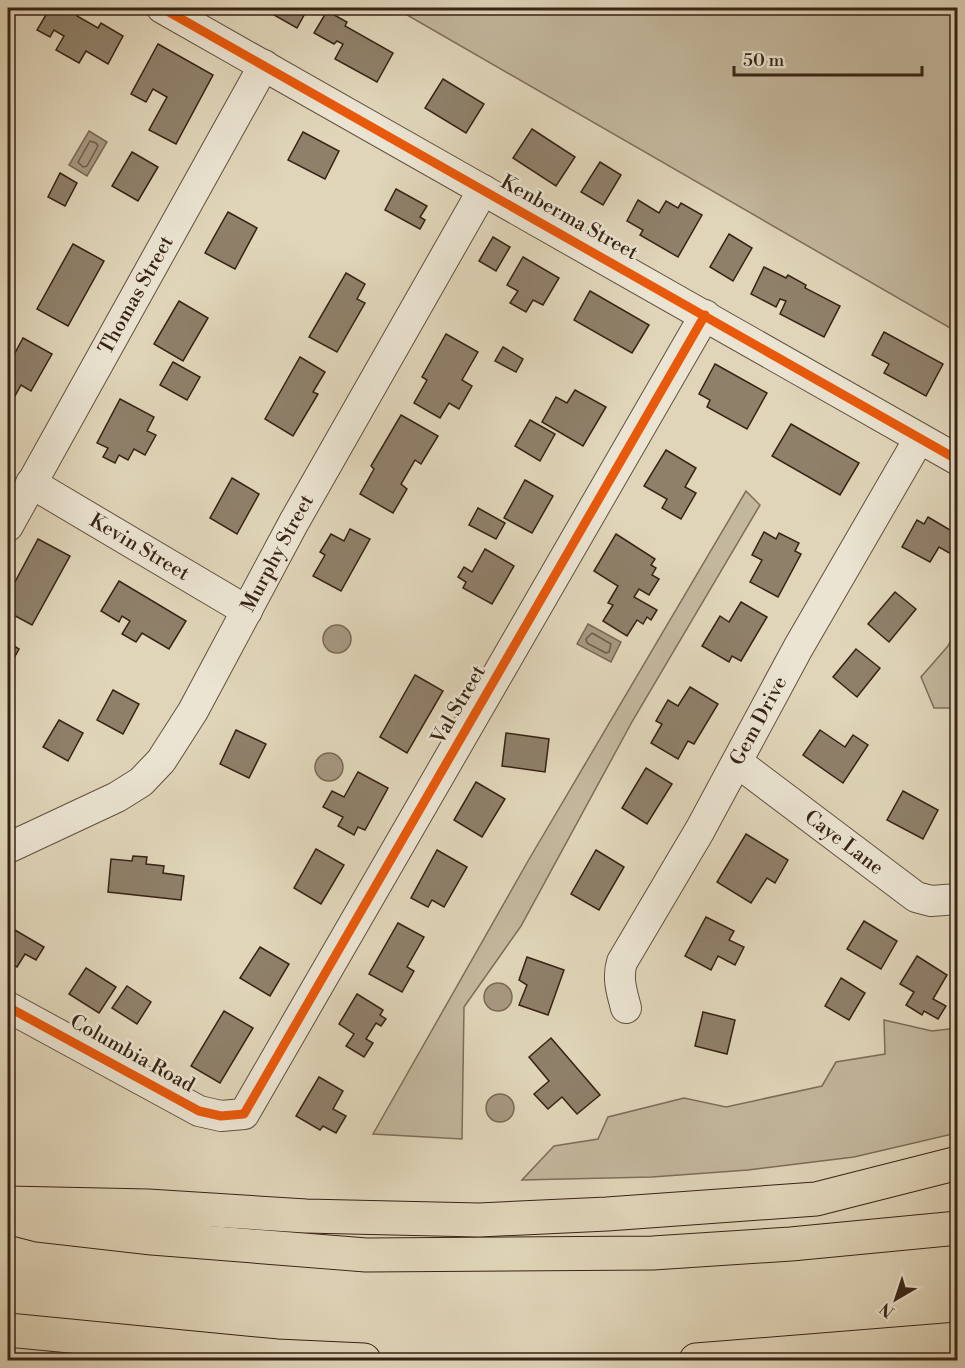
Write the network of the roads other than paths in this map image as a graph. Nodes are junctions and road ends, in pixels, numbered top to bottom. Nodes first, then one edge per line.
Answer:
1 (162, 8) edge
2 (264, 65) junction
3 (483, 190) junction
4 (705, 315) junction
5 (919, 439) junction
6 (957, 460) edge
7 (31, 483) junction
8 (8, 526) edge
9 (247, 611) junction
10 (736, 762) junction
11 (8, 848) edge
12 (957, 899) edge
13 (8, 1007) edge
14 (626, 1008) dead end
15 (244, 1114) joint
16 (957, 1163) edge
17 (8, 1203) edge
18 (8, 1217) edge
19 (957, 1228) edge
20 (8, 1330) edge
21 (957, 1339) edge
22 (8, 1340) edge
23 (82, 1360) edge
24 (364, 1360) edge
25 (696, 1360) edge

1 - 2 street, Kenberma Street
2 - 3 street, Kenberma Street
2 - 7 street, Thomas Street
3 - 4 street, Kenberma Street
3 - 9 street, Murphy Street
4 - 5 street, Kenberma Street
4 - 15 street, Val Street
5 - 6 street, Kenberma Street
5 - 10 street, Gem Drive
7 - 8 street, Thomas Street
7 - 9 street, Kevin Street
9 - 11 street, Murphy Street
10 - 12 street, Caye Lane
10 - 14 street, Gem Drive
13 - 15 street, Columbia Road
16 - 17 highway
18 - 19 highway
20 - 24 highway
21 - 25 highway
22 - 23 highway

